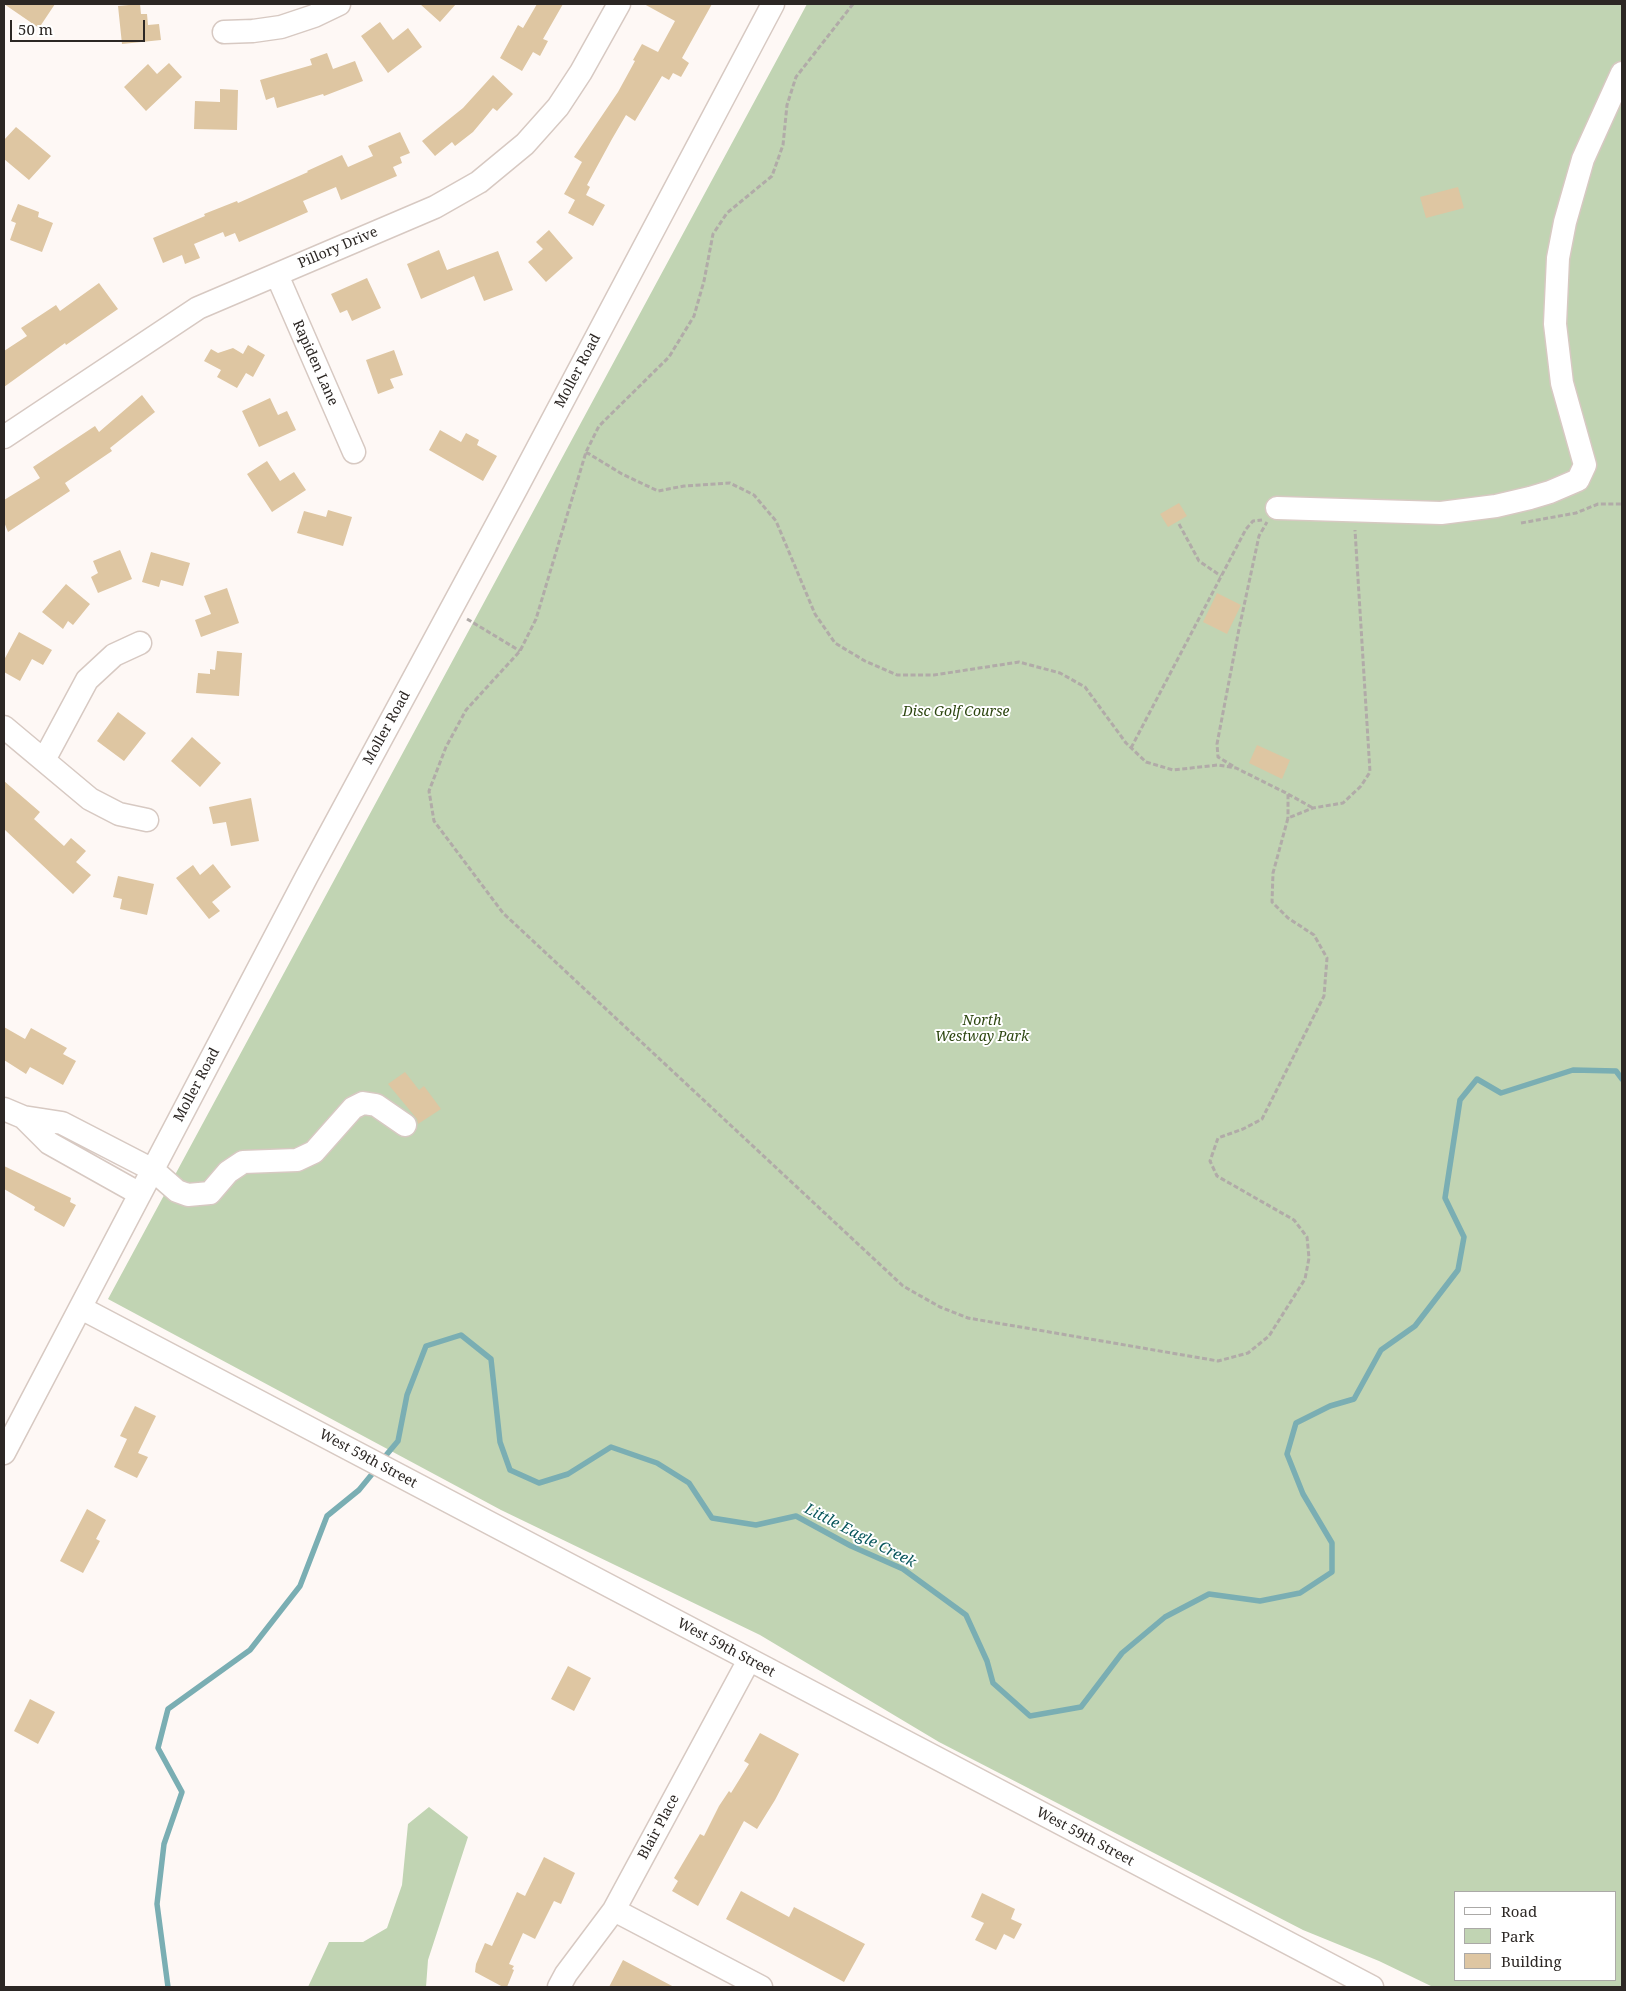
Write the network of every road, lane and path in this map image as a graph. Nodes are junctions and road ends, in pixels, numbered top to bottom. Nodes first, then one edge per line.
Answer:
1 (339, 4) edge
2 (619, 4) edge
3 (772, 4) edge
4 (853, 4) edge
5 (224, 32) dead end
6 (1622, 73) edge
7 (276, 275) junction
8 (4, 437) edge
9 (354, 452) dead end
10 (586, 452) junction
11 (1622, 504) edge
12 (1277, 508) dead end
13 (1355, 522) dead end
14 (1520, 523) dead end
15 (1179, 524) dead end
16 (1221, 576) junction
17 (451, 610) junction
18 (140, 643) dead end
19 (520, 651) junction
20 (4, 727) edge
21 (1131, 748) junction
22 (44, 760) junction
23 (1236, 768) junction
24 (1288, 794) junction
25 (1313, 808) junction
26 (1288, 818) junction
27 (147, 820) dead end
28 (13, 1113) edge
29 (405, 1125) dead end
30 (153, 1170) junction
31 (140, 1194) junction
32 (81, 1308) junction
33 (4, 1453) edge
34 (749, 1660) junction
35 (614, 1910) junction
36 (559, 1987) edge
37 (761, 1987) edge
38 (1372, 1987) edge

1 - 5 street
2 - 7 street, Pillory Drive
3 - 17 street, Moller Road
4 - 10 path
6 - 12 street
7 - 8 street, Pillory Drive
7 - 9 street, Rapiden Lane
10 - 19 path
10 - 21 path
11 - 14 path
13 - 25 path
15 - 16 path
16 - 21 path
16 - 23 path
17 - 19 path
17 - 30 street, Moller Road
18 - 22 street
19 - 26 path
20 - 22 street
21 - 23 path
22 - 27 street
23 - 24 path
24 - 25 path
24 - 26 path
25 - 26 path
28 - 30 street
28 - 31 street
29 - 30 street
30 - 31 street, Moller Road
31 - 32 street, Moller Road
32 - 33 street, Moller Road
32 - 34 street, West 59th Street
34 - 35 street, Blair Place
34 - 38 street, West 59th Street
35 - 36 street, Blair Place
35 - 37 street

